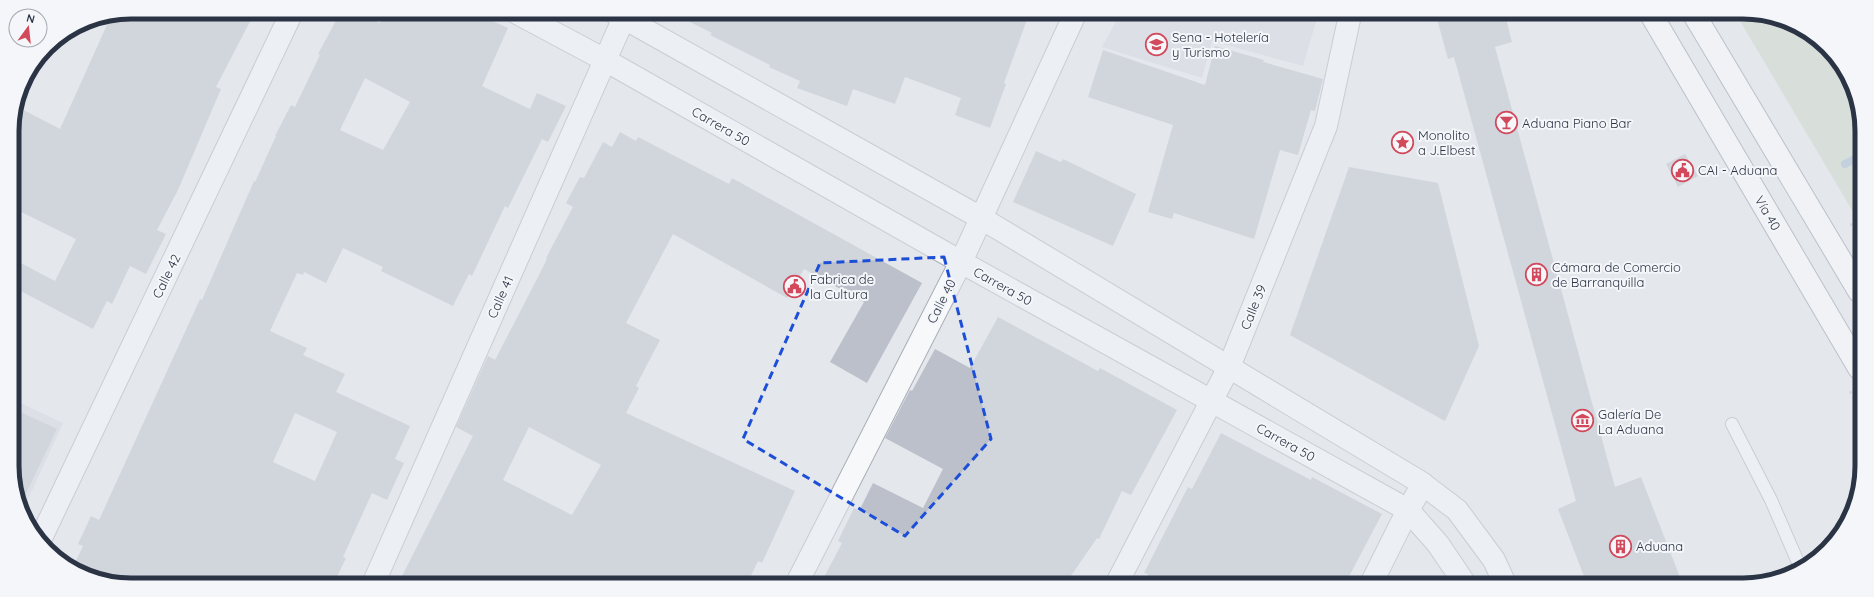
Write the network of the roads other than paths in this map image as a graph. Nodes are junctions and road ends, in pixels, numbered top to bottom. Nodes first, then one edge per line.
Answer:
1 (289, 19) edge
2 (528, 19) edge
3 (620, 19) edge
4 (629, 19) edge
5 (1073, 19) edge
6 (1349, 19) edge
7 (1654, 19) edge
8 (1697, 19) edge
9 (605, 60) junction
10 (981, 218) junction
11 (961, 262) junction
12 (1855, 284) edge
13 (1855, 363) edge
14 (1229, 367) junction
15 (1212, 401) junction
16 (1732, 424) dead end
17 (1423, 484) junction
18 (1408, 510) junction
19 (43, 535) edge
20 (1798, 563) edge
21 (376, 578) edge
22 (799, 578) edge
23 (1119, 578) edge
24 (1374, 578) edge
25 (1461, 578) edge
26 (1502, 578) edge

1 - 19 street, Calle 42
2 - 9 street, Carrera 50
3 - 9 street, Calle 41
4 - 10 street
5 - 10 street, Calle 40
6 - 14 street, Calle 39
7 - 13 highway, Vía 40
8 - 12 highway
9 - 11 street, Carrera 50
9 - 21 street, Calle 41
10 - 11 street, Calle 40
10 - 14 street
11 - 15 street, Carrera 50
11 - 22 street, Calle 40
14 - 15 street, Calle 39
14 - 17 street
15 - 18 street, Carrera 50
15 - 23 street, Calle 39
16 - 20 lane
17 - 18 street
17 - 26 street
18 - 24 street
18 - 25 street, Carrera 50

